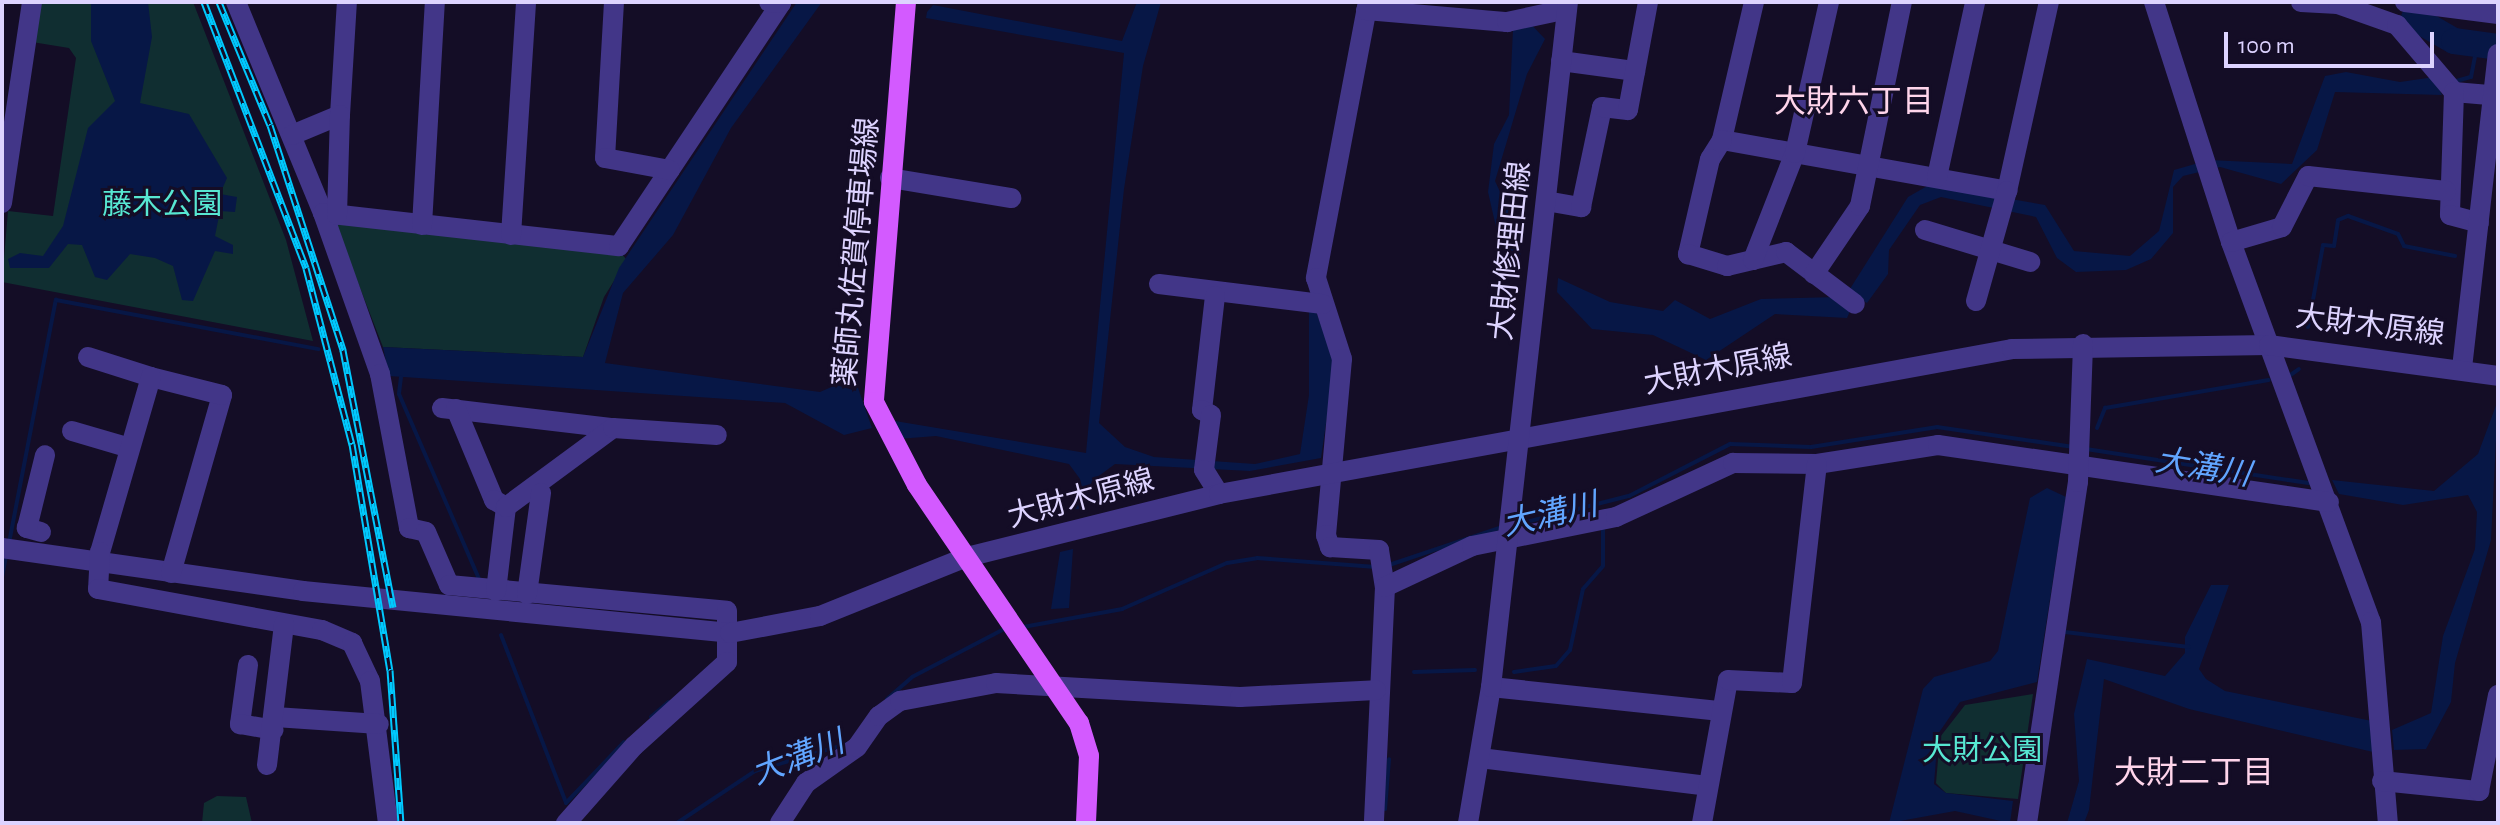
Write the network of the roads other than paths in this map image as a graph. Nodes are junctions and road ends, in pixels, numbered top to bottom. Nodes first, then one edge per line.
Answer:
1 (32, 2) edge
2 (236, 2) edge
3 (347, 2) edge
4 (435, 2) edge
5 (526, 2) edge
6 (614, 2) edge
7 (769, 2) edge
8 (906, 2) edge
9 (1648, 2) edge
10 (1754, 2) edge
11 (1829, 2) edge
12 (1902, 2) edge
13 (1975, 2) edge
14 (2049, 2) edge
15 (2154, 2) edge
16 (2301, 2) edge
17 (2406, 4) edge
18 (1367, 6) edge
19 (1567, 6) edge
20 (2498, 14) edge
21 (2397, 25) junction
22 (1561, 61) junction
23 (1635, 71) junction
24 (2495, 78) edge
25 (2451, 86) junction
26 (340, 115) junction
27 (292, 135) junction
28 (1722, 140) junction
29 (1795, 153) junction
30 (1867, 166) junction
31 (670, 170) junction
32 (1937, 177) junction
33 (890, 178) junction
34 (2007, 191) junction
35 (2446, 191) junction
36 (1011, 198) dead end
37 (1546, 201) junction
38 (2, 203) edge
39 (330, 214) junction
40 (2479, 223) junction
41 (422, 225) junction
42 (1925, 230) dead end
43 (511, 235) junction
44 (2231, 242) junction
45 (1991, 250) junction
46 (1753, 260) junction
47 (2030, 262) dead end
48 (1814, 274) junction
49 (1159, 284) dead end
50 (1215, 296) junction
51 (1976, 301) dead end
52 (1323, 304) junction
53 (1855, 304) dead end
54 (2083, 344) junction
55 (2269, 345) junction
56 (88, 357) dead end
57 (2462, 368) junction
58 (2494, 375) edge
59 (151, 377) junction
60 (613, 428) junction
61 (72, 431) dead end
62 (717, 435) dead end
63 (1520, 438) junction
64 (130, 448) junction
65 (45, 455) dead end
66 (2075, 463) junction
67 (1817, 464) junction
68 (1329, 475) junction
69 (541, 493) dead end
70 (1219, 494) junction
71 (2329, 502) junction
72 (506, 507) junction
73 (1508, 538) junction
74 (14, 549) edge
75 (967, 557) junction
76 (98, 563) junction
77 (171, 573) junction
78 (1385, 587) junction
79 (496, 591) junction
80 (527, 594) junction
81 (284, 624) junction
82 (730, 633) junction
83 (248, 665) dead end
84 (1491, 687) junction
85 (1376, 690) junction
86 (1062, 691) junction
87 (2498, 695) edge
88 (1721, 711) junction
89 (274, 724) junction
90 (379, 724) junction
91 (1480, 758) junction
92 (267, 765) dead end
93 (2382, 781) junction
94 (1707, 786) junction
95 (388, 823) edge
96 (566, 823) edge
97 (780, 823) edge
98 (1086, 823) edge
99 (1374, 823) edge
100 (1468, 823) edge
101 (1702, 823) edge
102 (2027, 823) edge
103 (2388, 823) edge

1 - 38 street
2 - 27 street
3 - 26 street
4 - 41 street
5 - 43 street
6 - 31 street
7 - 31 street
8 - 33 main road, 薬師丸佐賀停車場線
9 - 23 street
10 - 28 street
11 - 29 street
12 - 30 street
13 - 32 street
14 - 34 street
15 - 44 street
16 - 21 street
17 - 20 street
17 - 21 street
18 - 19 street
18 - 52 street
19 - 22 street, 大財修理田線
21 - 25 street
22 - 23 street
22 - 37 street, 大財修理田線
23 - 37 street
24 - 25 street
24 - 40 street
25 - 35 street
26 - 27 street
26 - 39 street
27 - 39 street
28 - 29 street
28 - 46 street
29 - 30 street
29 - 46 street
30 - 32 street
30 - 48 street
31 - 43 street
32 - 34 street
33 - 36 street
33 - 75 main road, 薬師丸佐賀停車場線
34 - 45 street
35 - 40 street
35 - 44 street
37 - 63 street, 大財修理田線
39 - 41 street
39 - 79 street
40 - 57 street
41 - 43 street
42 - 45 street
44 - 55 street
45 - 47 street
45 - 51 street
46 - 48 street
48 - 53 street
49 - 50 street
50 - 52 street
50 - 70 street
52 - 68 street
54 - 55 street, 大財木原線
54 - 63 street, 大財木原線
54 - 66 street
55 - 57 street, 大財木原線
55 - 71 street
56 - 59 street
57 - 58 street, 大財木原線
59 - 64 street
59 - 77 street
60 - 62 street
60 - 72 street
60 - 72 street
61 - 64 street
63 - 68 street, 大財木原線
63 - 73 street, 大財修理田線
64 - 76 street
65 - 74 street
66 - 67 street
66 - 71 street
66 - 102 street
67 - 73 street
67 - 88 street
68 - 70 street, 大財木原線
68 - 78 street
69 - 80 street
70 - 75 street, 大財木原線
71 - 93 street
72 - 79 street
73 - 78 street
73 - 84 street
74 - 76 street, 大財木原線
75 - 82 street, 大財木原線
75 - 86 main road, 薬師丸佐賀停車場線
76 - 77 street, 大財木原線
76 - 81 street
77 - 82 street, 大財木原線
78 - 85 street
79 - 80 street
80 - 82 street
81 - 89 street
81 - 90 street
82 - 96 street
83 - 89 street
84 - 88 street
84 - 91 street
85 - 86 street
85 - 99 street
86 - 97 street
86 - 98 main road
87 - 93 street
88 - 94 street
89 - 90 street
89 - 92 street
90 - 95 street
91 - 94 street
91 - 100 street
93 - 103 street
94 - 101 street

